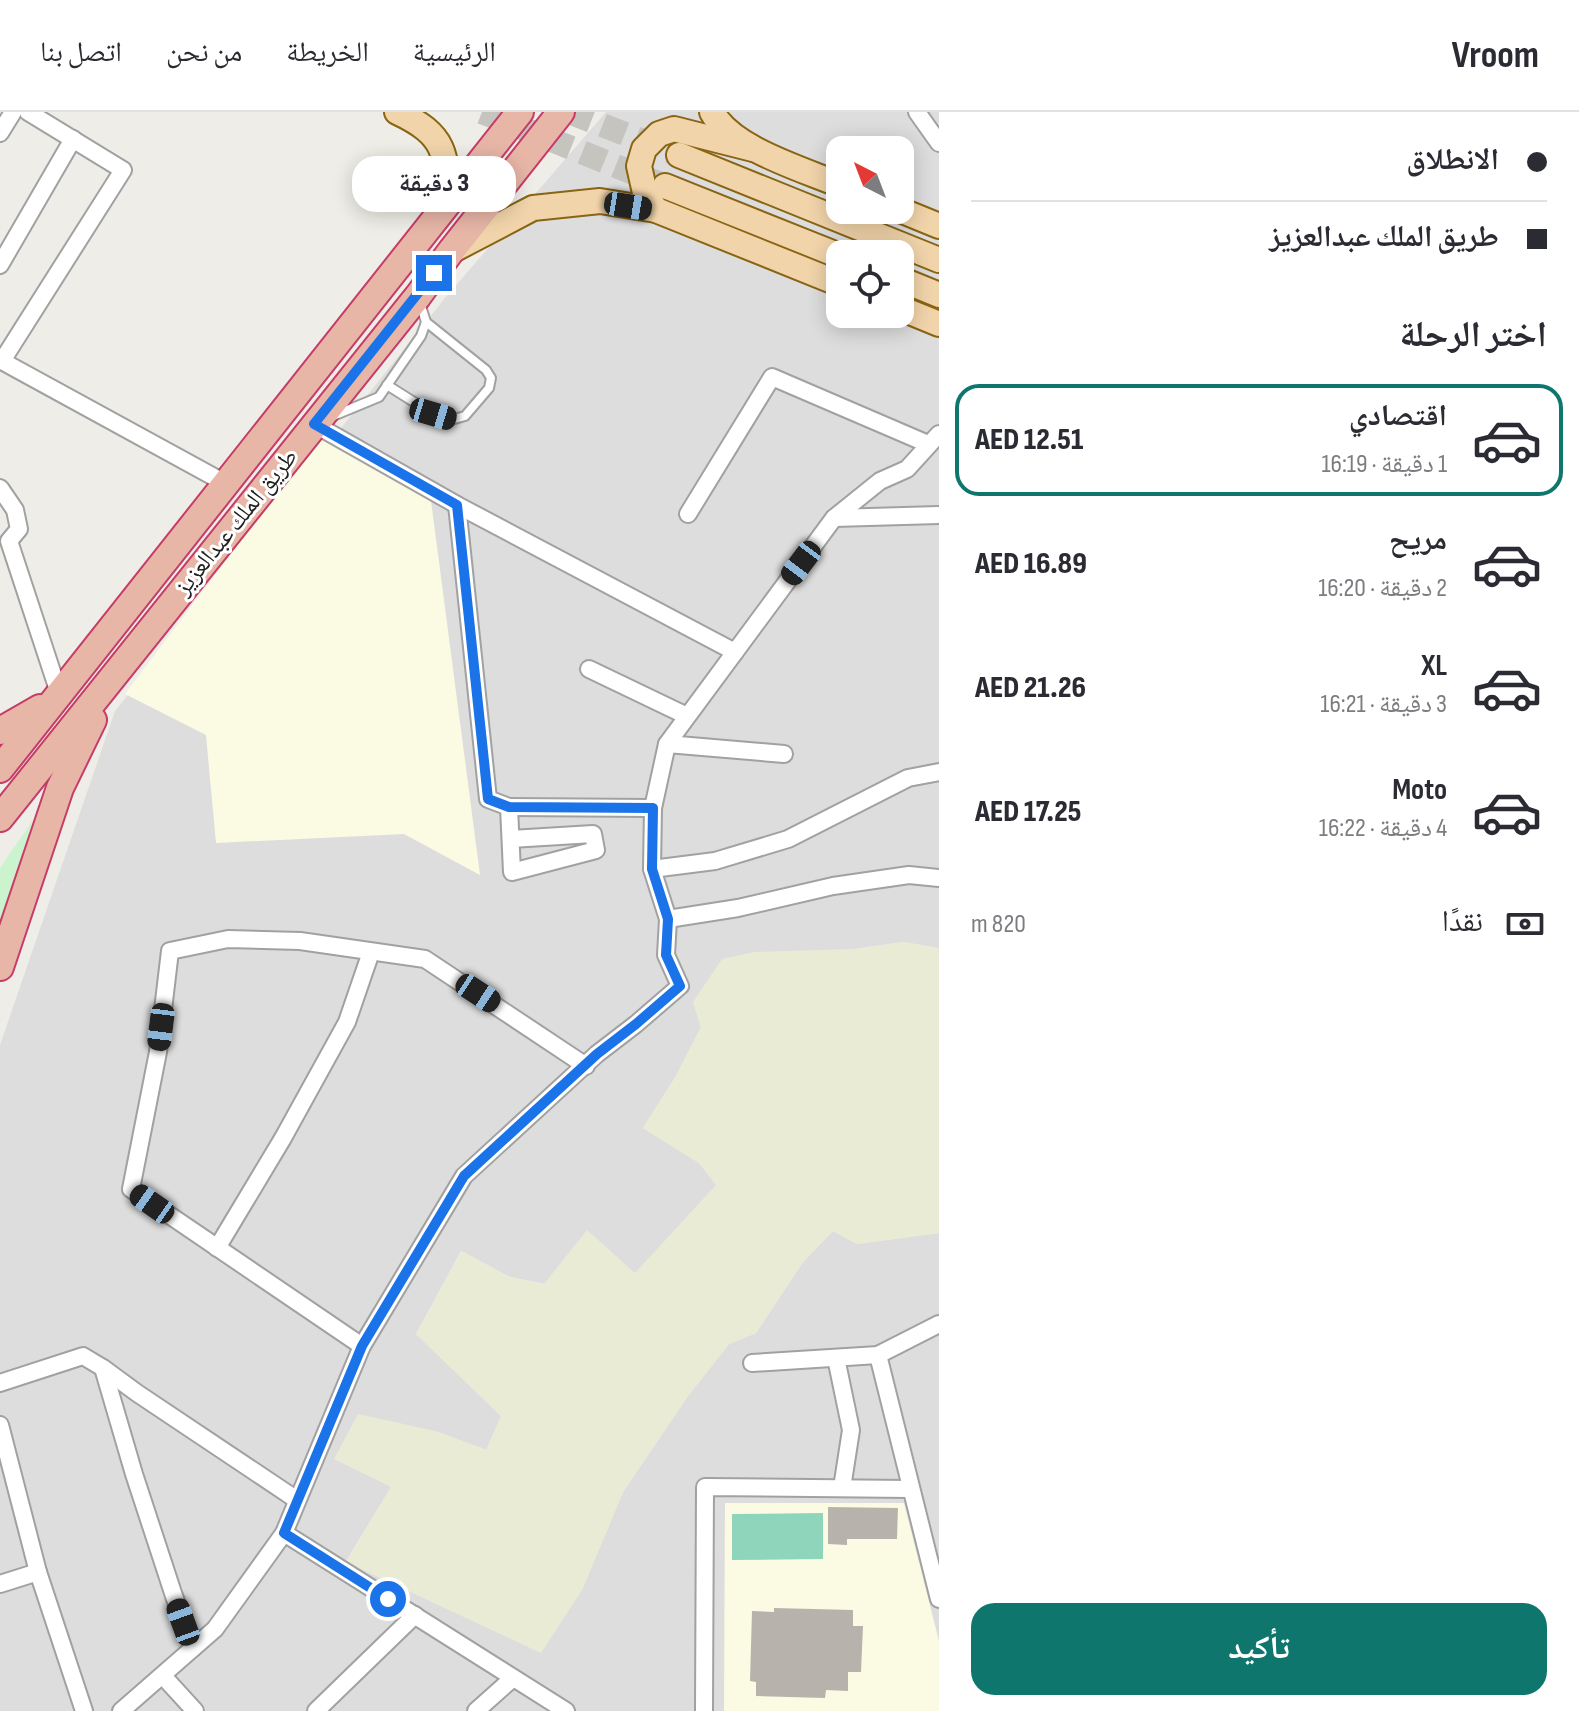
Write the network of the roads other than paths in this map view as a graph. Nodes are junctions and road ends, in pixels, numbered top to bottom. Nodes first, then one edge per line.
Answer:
1 (13, 112) edge
2 (28, 112) edge
3 (397, 112) edge
4 (520, 112) edge
5 (561, 112) edge
6 (712, 112) edge
7 (917, 112) edge
8 (0, 133) edge
9 (73, 139) junction
10 (939, 143) edge
11 (753, 149) junction
12 (679, 155) tunnel mouth
13 (826, 179) edge
14 (665, 186) tunnel mouth
15 (447, 203) junction
16 (656, 210) junction
17 (914, 216) edge
18 (939, 226) edge
19 (826, 250) edge
20 (451, 251) junction
21 (939, 260) edge
22 (0, 265) edge
23 (826, 278) edge
24 (914, 285) edge
25 (939, 295) edge
26 (418, 296) junction
27 (914, 314) edge
28 (426, 322) junction
29 (939, 324) edge
30 (1, 360) edge
31 (387, 385) junction
32 (314, 424) junction
33 (933, 439) edge
34 (225, 483) junction
35 (0, 488) edge
36 (457, 505) junction
37 (688, 514) dead end
38 (939, 515) edge
39 (834, 518) junction
40 (735, 652) junction
41 (589, 669) dead end
42 (112, 679) junction
43 (56, 697) junction
44 (687, 716) junction
45 (0, 731) edge
46 (667, 744) junction
47 (784, 754) dead end
48 (0, 769) edge
49 (939, 772) edge
50 (23, 790) junction
51 (509, 807) junction
52 (653, 808) junction
53 (0, 818) edge
54 (0, 833) edge
55 (511, 839) junction
56 (652, 869) junction
57 (939, 878) edge
58 (668, 919) junction
59 (371, 952) junction
60 (0, 967) edge
61 (586, 1066) junction
62 (217, 1248) junction
63 (939, 1324) edge
64 (362, 1346) junction
65 (878, 1355) junction
66 (836, 1358) junction
67 (752, 1363) dead end
68 (103, 1368) junction
69 (0, 1383) edge
70 (0, 1425) edge
71 (842, 1488) junction
72 (910, 1489) junction
73 (297, 1500) junction
74 (284, 1533) junction
75 (38, 1572) junction
76 (0, 1584) edge
77 (939, 1599) edge
78 (415, 1615) junction
79 (193, 1648) junction
80 (163, 1676) junction
81 (513, 1678) junction
82 (84, 1711) edge
83 (121, 1711) edge
84 (195, 1711) edge
85 (316, 1711) edge
86 (476, 1711) edge
87 (566, 1711) edge
88 (704, 1711) edge

1 - 8 street
2 - 9 street
3 - 15 main road
4 - 15 highway, طريق الملك عبدالعزيز
5 - 20 highway, طريق الملك عبدالعزيز
6 - 11 main road
7 - 10 street
9 - 22 street
9 - 30 street
11 - 13 main road
11 - 16 main road
12 - 21 main road
14 - 19 main road
15 - 34 highway, طريق الملك عبدالعزيز
16 - 20 main road
16 - 23 main road
17 - 18 main road
20 - 26 highway, طريق الملك عبدالعزيز
24 - 25 main road
26 - 28 lane
26 - 32 highway, طريق الملك عبدالعزيز
27 - 29 main road
28 - 31 lane
28 - 31 lane
30 - 34 street
31 - 32 lane
32 - 36 street
32 - 42 highway, طريق الملك عبدالعزيز
33 - 37 street
33 - 39 street
34 - 43 highway, طريق الملك عبدالعزيز
35 - 43 street
36 - 40 street
36 - 51 street
38 - 39 street
39 - 40 street
40 - 44 street
41 - 44 street
42 - 50 highway, طريق الملك عبدالعزيز
42 - 60 highway
43 - 45 highway
43 - 48 highway, طريق الملك عبدالعزيز
44 - 46 street
46 - 47 street
46 - 52 street
49 - 56 street
50 - 53 highway, طريق الملك عبدالعزيز
50 - 54 highway
51 - 52 street
51 - 55 street
52 - 56 street
55 - 55 street
56 - 58 street
57 - 58 street
58 - 61 street
59 - 61 street
59 - 62 street
59 - 62 street
61 - 64 street
62 - 64 street
63 - 65 street
64 - 73 street
65 - 66 street
65 - 72 street
66 - 67 street
66 - 71 street
68 - 69 street
68 - 73 street
68 - 79 street
70 - 75 street
71 - 72 street
71 - 88 street
72 - 77 street
73 - 74 street
74 - 78 street
74 - 79 street
75 - 76 street
75 - 82 street
78 - 81 street
78 - 85 street
79 - 80 street
80 - 83 street
80 - 84 street
81 - 86 street
81 - 87 street

